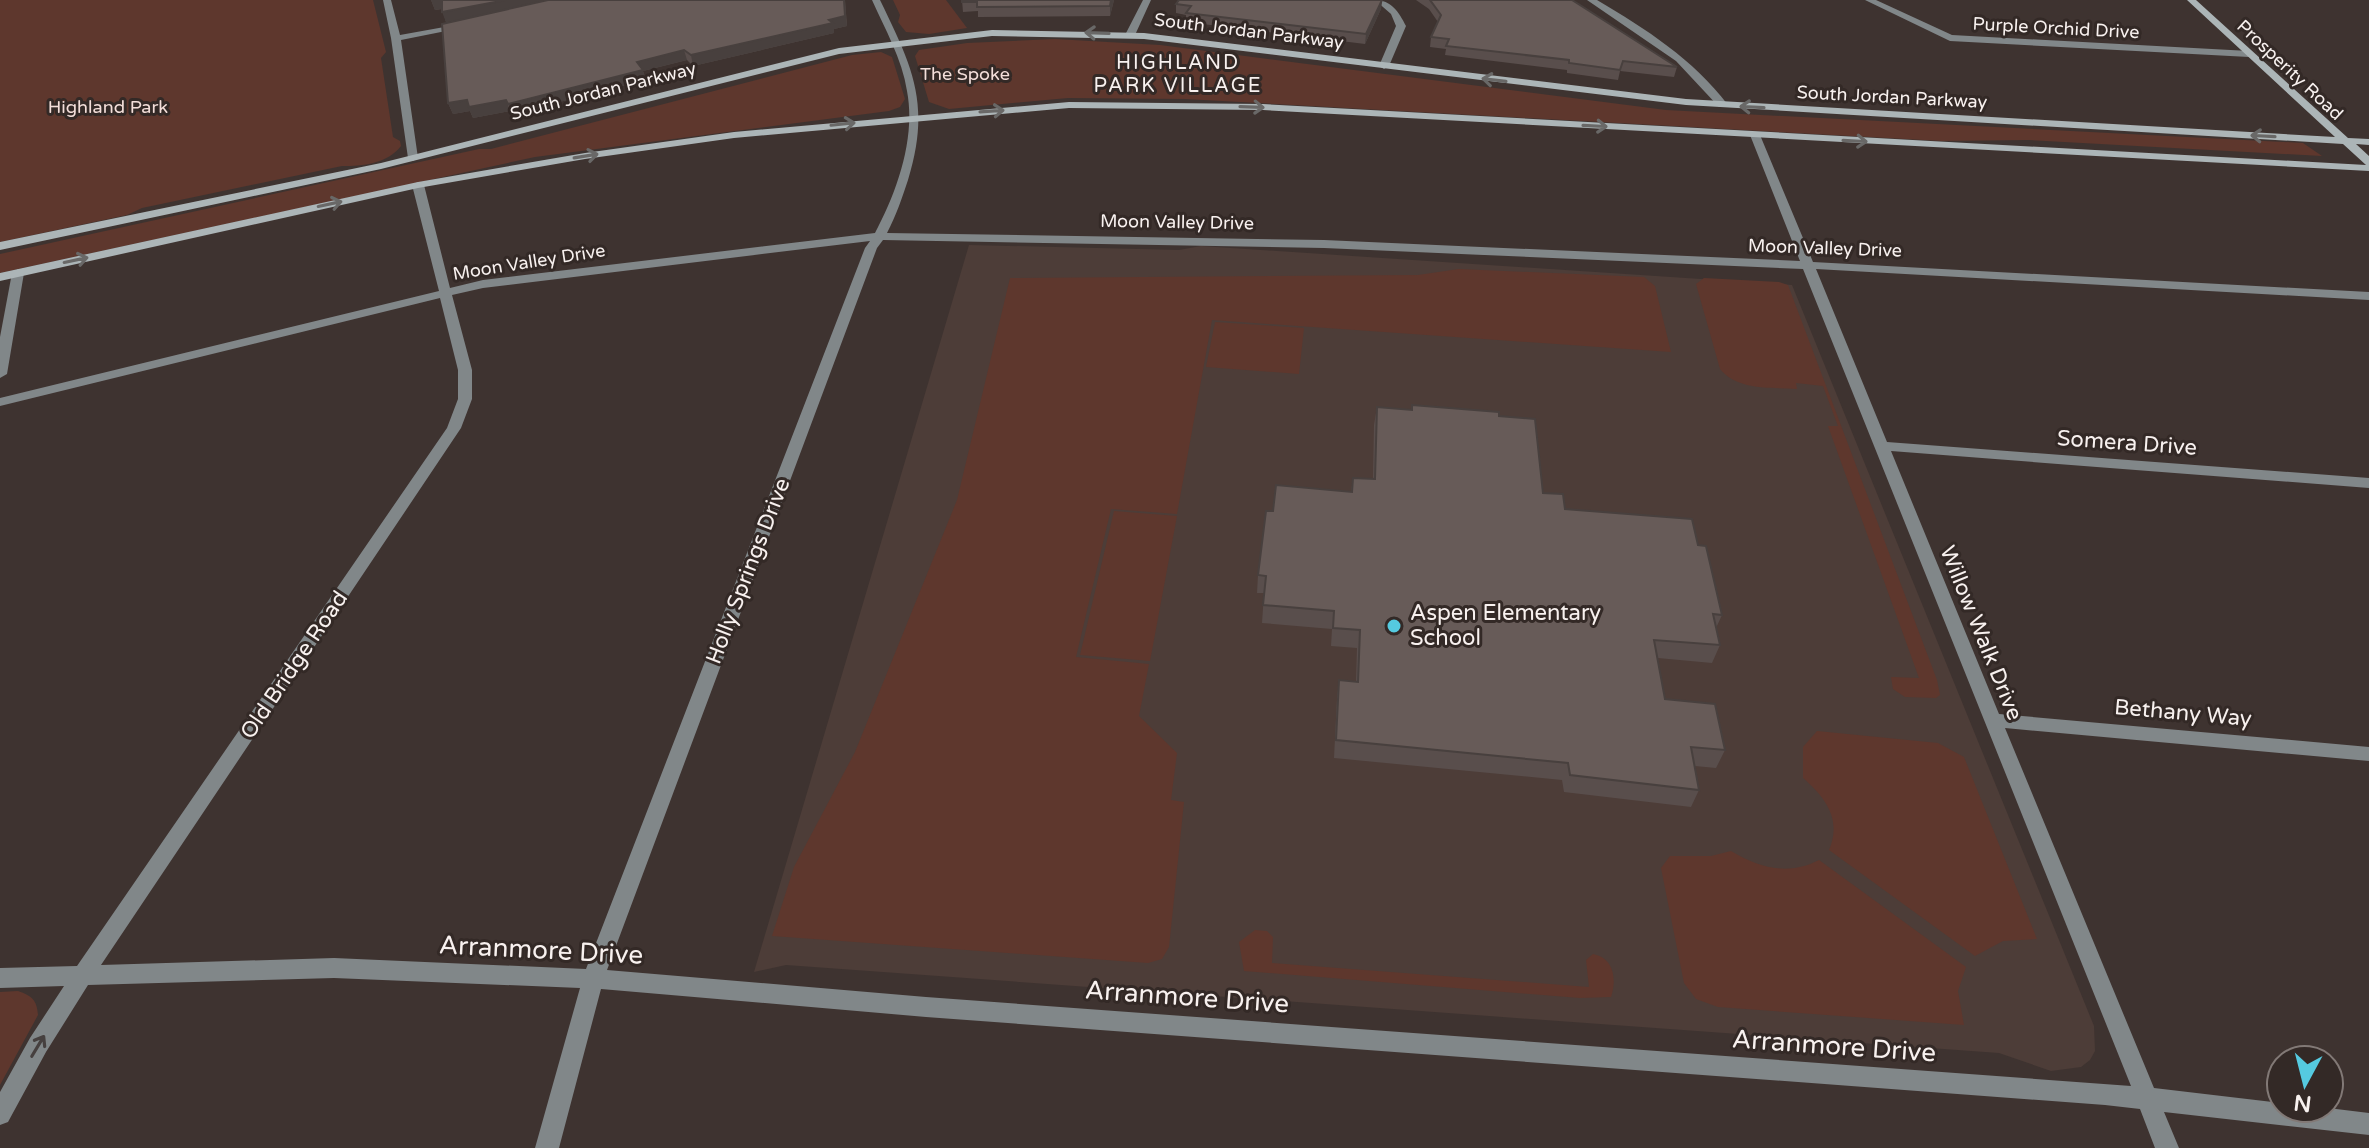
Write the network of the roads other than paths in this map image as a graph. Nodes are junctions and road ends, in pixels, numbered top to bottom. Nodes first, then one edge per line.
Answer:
1 (387, 0) edge
2 (876, 0) edge
3 (1147, 0) edge
4 (1379, 0) edge
5 (1591, 0) edge
6 (1869, 0) edge
7 (2191, 0) edge
8 (469, 25) edge
9 (1130, 35) junction
10 (396, 38) junction
11 (897, 41) junction
12 (2249, 54) junction
13 (1384, 66) junction
14 (1723, 105) junction
15 (914, 117) junction
16 (1755, 135) junction
17 (2341, 140) junction
18 (2369, 142) edge
19 (413, 158) junction
20 (2369, 165) edge
21 (418, 185) junction
22 (882, 236) junction
23 (0, 246) edge
24 (1808, 265) junction
25 (18, 273) junction
26 (0, 277) edge
27 (446, 293) junction
28 (2369, 296) edge
29 (0, 374) edge
30 (0, 402) edge
31 (1882, 446) junction
32 (2369, 483) edge
33 (1993, 720) junction
34 (2369, 754) edge
35 (82, 976) junction
36 (0, 978) edge
37 (593, 979) junction
38 (2146, 1098) junction
39 (0, 1114) edge
40 (2369, 1124) edge
41 (547, 1148) edge
42 (2167, 1148) edge

1 - 10 street
2 - 11 street, Holly Springs Drive
3 - 9 street
4 - 13 street
5 - 14 street
6 - 12 street, Purple Orchid Drive
7 - 12 street, Prosperity Road
8 - 10 street
9 -> 11 street, South Jordan Parkway
9 - 13 street, South Jordan Parkway
10 - 19 street
11 - 15 street, Holly Springs Drive
11 - 19 street, South Jordan Parkway
12 - 17 street, Prosperity Road
14 -> 13 street, South Jordan Parkway
17 -> 14 street, South Jordan Parkway
15 -> 16 street
21 -> 15 street
15 - 22 street, Holly Springs Drive
16 -> 20 street
16 - 24 street, Willow Walk Drive
17 - 18 street, South Jordan Parkway
17 - 20 street, Prosperity Road
19 - 23 street, South Jordan Parkway
25 -> 21 street
21 - 27 street, Old Bridge Road
22 - 24 street, Moon Valley Drive
22 - 27 street, Moon Valley Drive
22 - 37 street, Holly Springs Drive
24 - 28 street, Moon Valley Drive
24 - 31 street, Willow Walk Drive
25 - 26 street
25 - 29 street
27 - 30 street, Moon Valley Drive
27 - 35 street, Old Bridge Road
31 - 32 street, Somera Drive
31 - 33 street, Willow Walk Drive
33 - 34 street, Bethany Way
33 - 38 street, Willow Walk Drive
35 - 36 street, Arranmore Drive
35 - 37 street, Arranmore Drive
39 -> 35 street, Old Bridge Road
37 - 38 street, Arranmore Drive
37 - 41 street, Holly Springs Drive
38 - 40 street, Arranmore Drive
38 - 42 street, Willow Walk Drive

